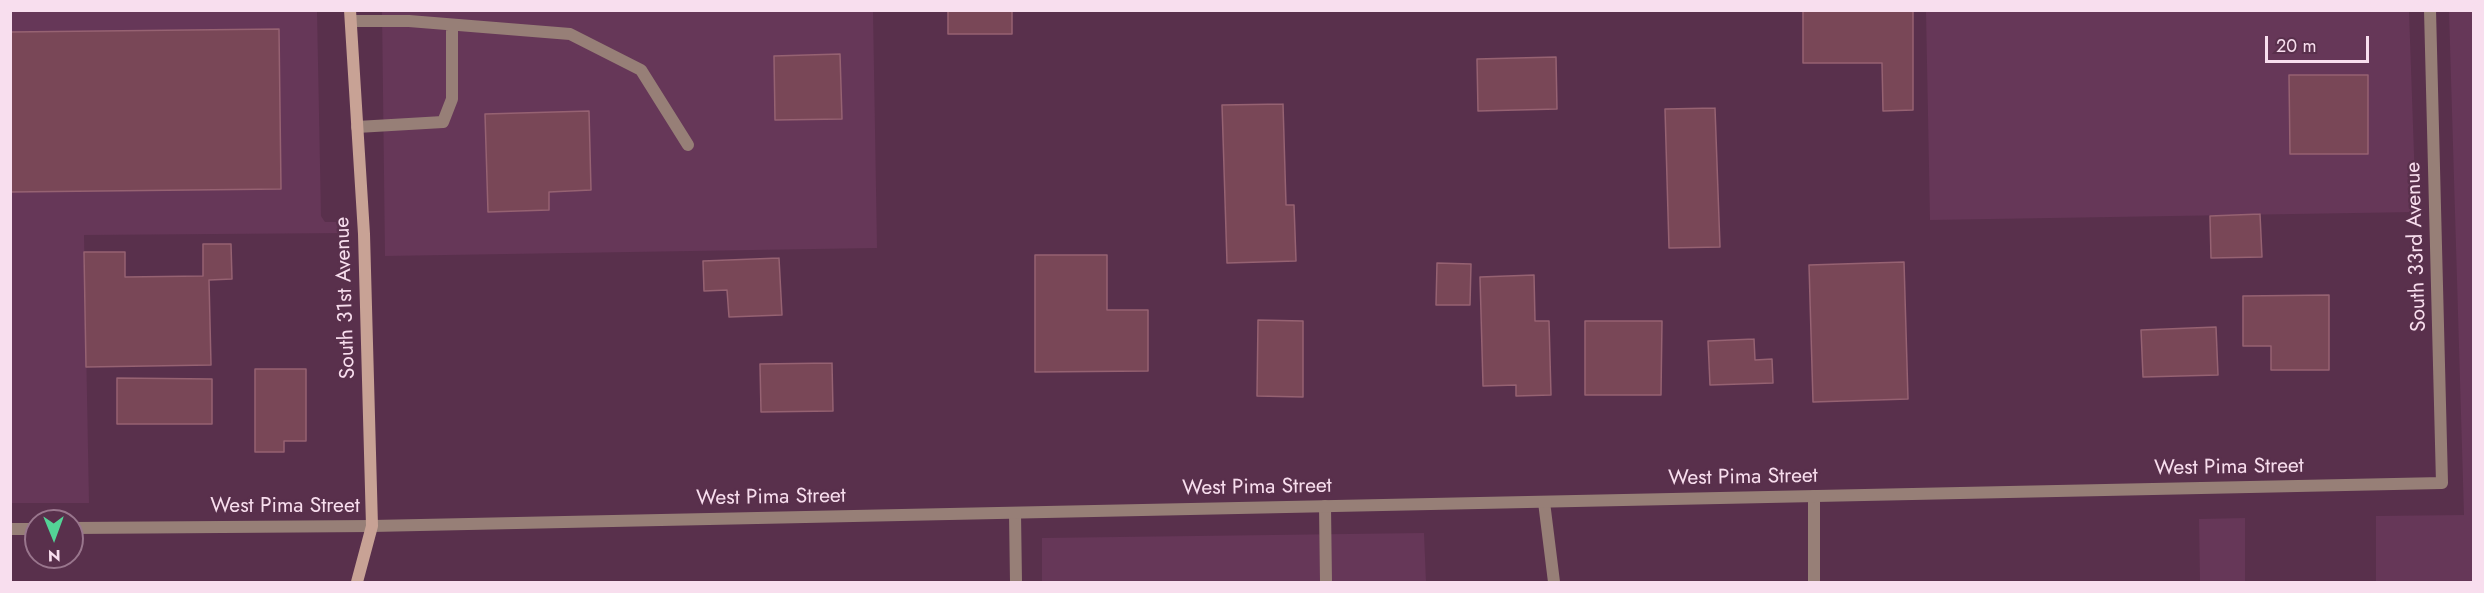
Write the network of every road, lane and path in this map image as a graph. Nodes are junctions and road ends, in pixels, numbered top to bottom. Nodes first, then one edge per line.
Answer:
1 (2430, 10) edge
2 (350, 16) edge
3 (452, 25) junction
4 (357, 128) junction
5 (688, 145) dead end
6 (2442, 483) joint
7 (1814, 496) junction
8 (1544, 502) junction
9 (1325, 506) junction
10 (1015, 513) junction
11 (372, 526) junction
12 (84, 528) edge
13 (357, 582) edge
14 (1016, 582) edge
15 (1326, 582) edge
16 (1554, 582) edge
17 (1814, 582) edge

1 - 6 street, South 33rd Avenue
2 - 3 street
2 - 4 street, South 31st Avenue
3 - 4 street
3 - 5 street
4 - 11 street, South 31st Avenue
6 - 7 street, West Pima Street
7 - 8 street, West Pima Street
7 - 17 street
8 - 9 street, West Pima Street
8 - 16 street
9 - 10 street, West Pima Street
9 - 15 street
10 - 11 street, West Pima Street
10 - 14 street
11 - 12 street, West Pima Street
11 - 13 street, South 31st Avenue

